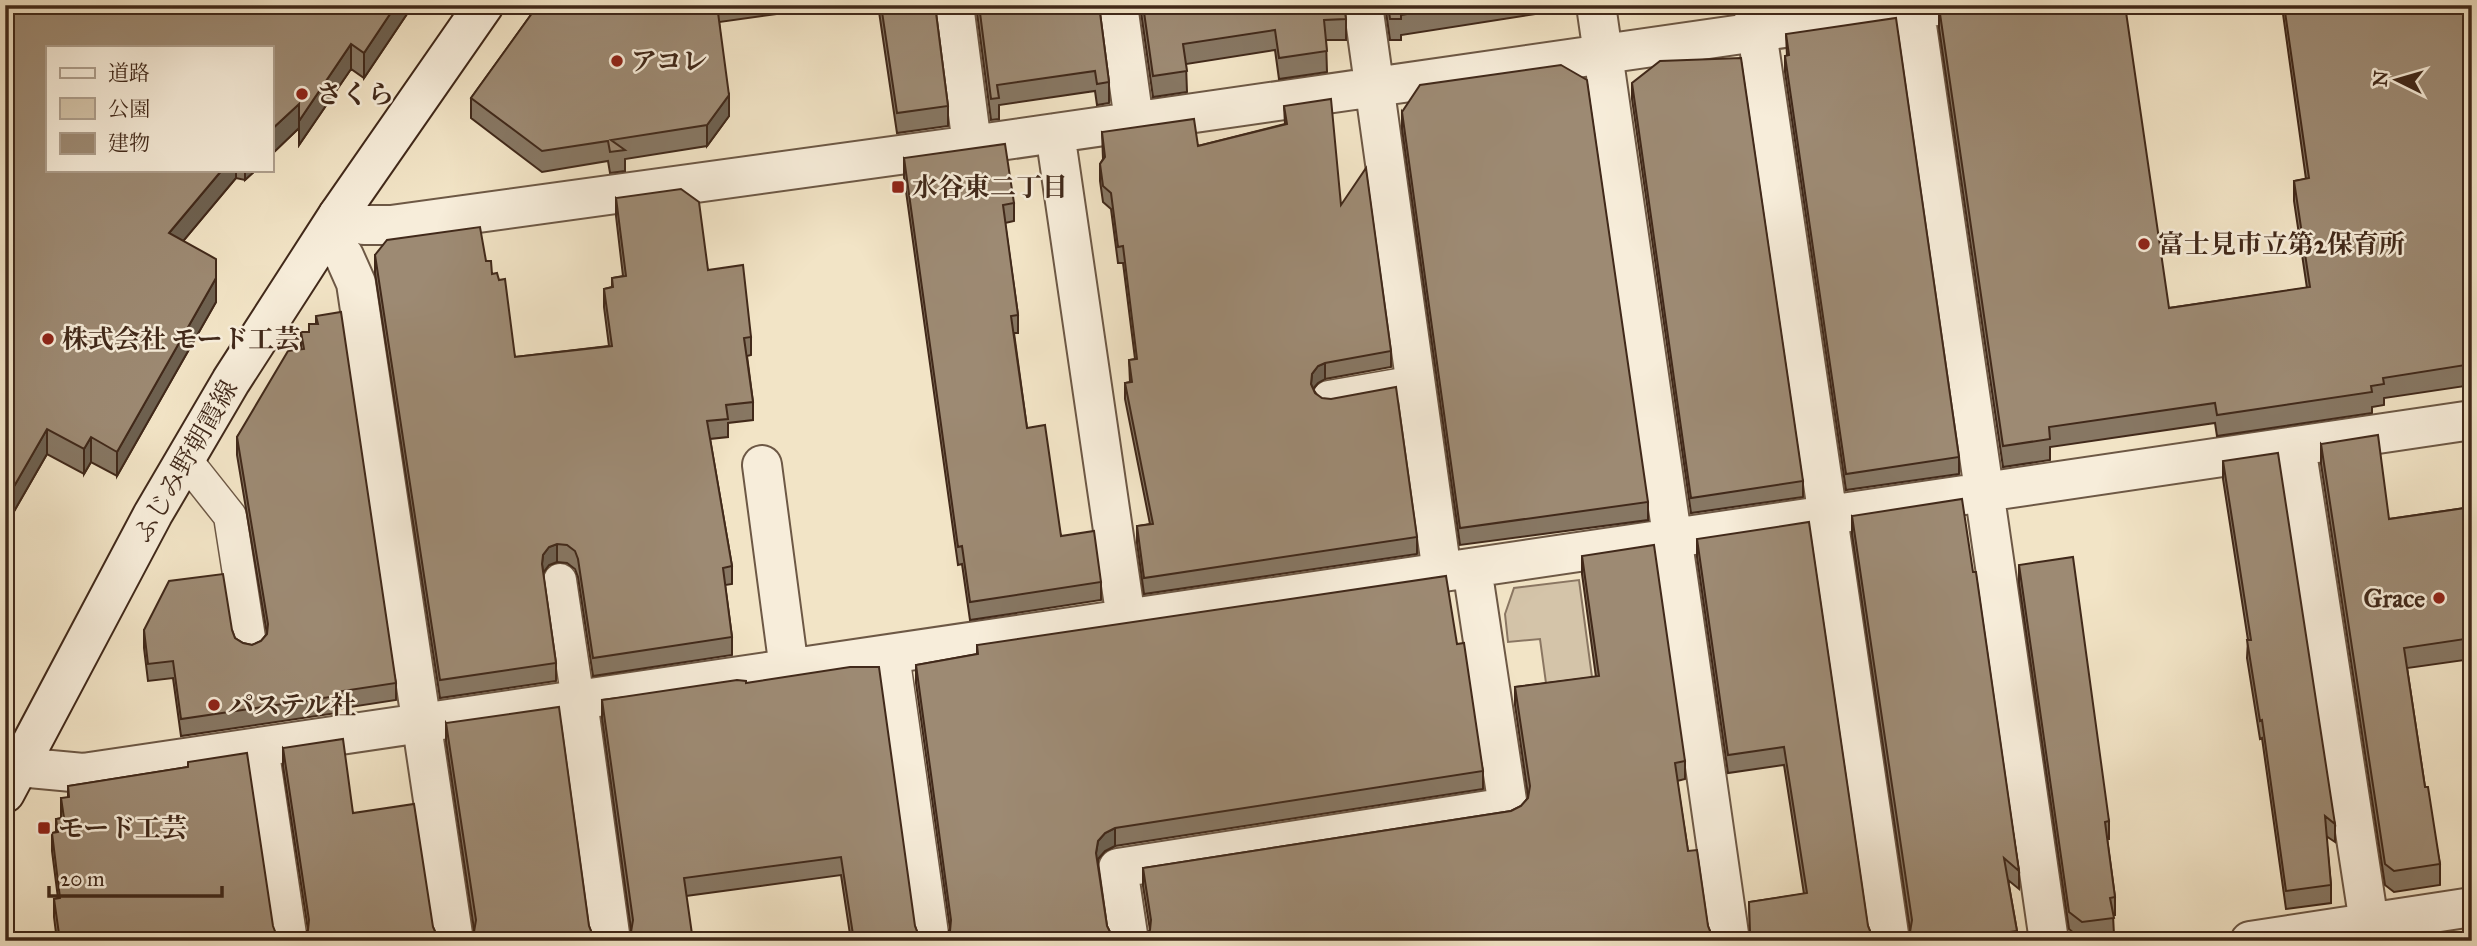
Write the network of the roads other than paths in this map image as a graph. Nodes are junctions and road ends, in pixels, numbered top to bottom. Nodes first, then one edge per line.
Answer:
1 (484, 5) edge
2 (954, 5) edge
3 (1118, 5) edge
4 (1363, 5) edge
5 (1597, 5) edge
6 (1924, 7) edge
7 (1756, 19) edge
8 (1603, 54) junction
9 (1375, 88) junction
10 (1134, 121) junction
11 (1055, 133) junction
12 (972, 145) junction
13 (332, 226) junction
14 (1415, 383) junction
15 (1329, 397) edge
16 (2472, 420) edge
17 (2296, 446) junction
18 (184, 458) junction
19 (762, 465) dead end
20 (1985, 492) junction
21 (1828, 516) junction
22 (1672, 538) junction
23 (1457, 570) junction
24 (560, 580) dead end
25 (1126, 619) junction
26 (250, 644) edge
27 (893, 654) junction
28 (789, 669) junction
29 (578, 701) junction
30 (422, 723) junction
31 (262, 747) junction
32 (12, 780) edge
33 (2472, 907) edge
34 (2370, 923) junction
35 (291, 941) edge
36 (454, 941) edge
37 (611, 941) edge
38 (933, 941) edge
39 (1129, 941) edge
40 (1730, 941) edge
41 (1890, 941) edge
42 (2049, 941) edge
43 (2250, 941) edge

1 - 13 street, ふじみ野朝霞線
2 - 12 street
3 - 10 street
4 - 9 street
5 - 8 street
6 - 7 street
6 - 20 street
7 - 8 street
7 - 21 street
8 - 9 street
8 - 22 street
9 - 10 street
9 - 14 street
10 - 11 street
11 - 12 street
11 - 25 street
12 - 13 street
13 - 18 street, ふじみ野朝霞線
13 - 30 street
14 - 15 lane
14 - 23 street
16 - 17 street
17 - 20 street
17 - 34 street
18 - 26 lane
18 - 32 street, ふじみ野朝霞線
19 - 28 street
20 - 21 street
20 - 42 street
21 - 22 street
21 - 41 street
22 - 23 street
22 - 40 street
23 - 25 street
23 - 39 street
24 - 29 lane
25 - 27 street
27 - 28 street
27 - 38 lane
28 - 29 street
29 - 30 street
29 - 37 street
30 - 31 street
30 - 36 street
31 - 32 street
31 - 35 lane
33 - 34 street
34 - 43 street

